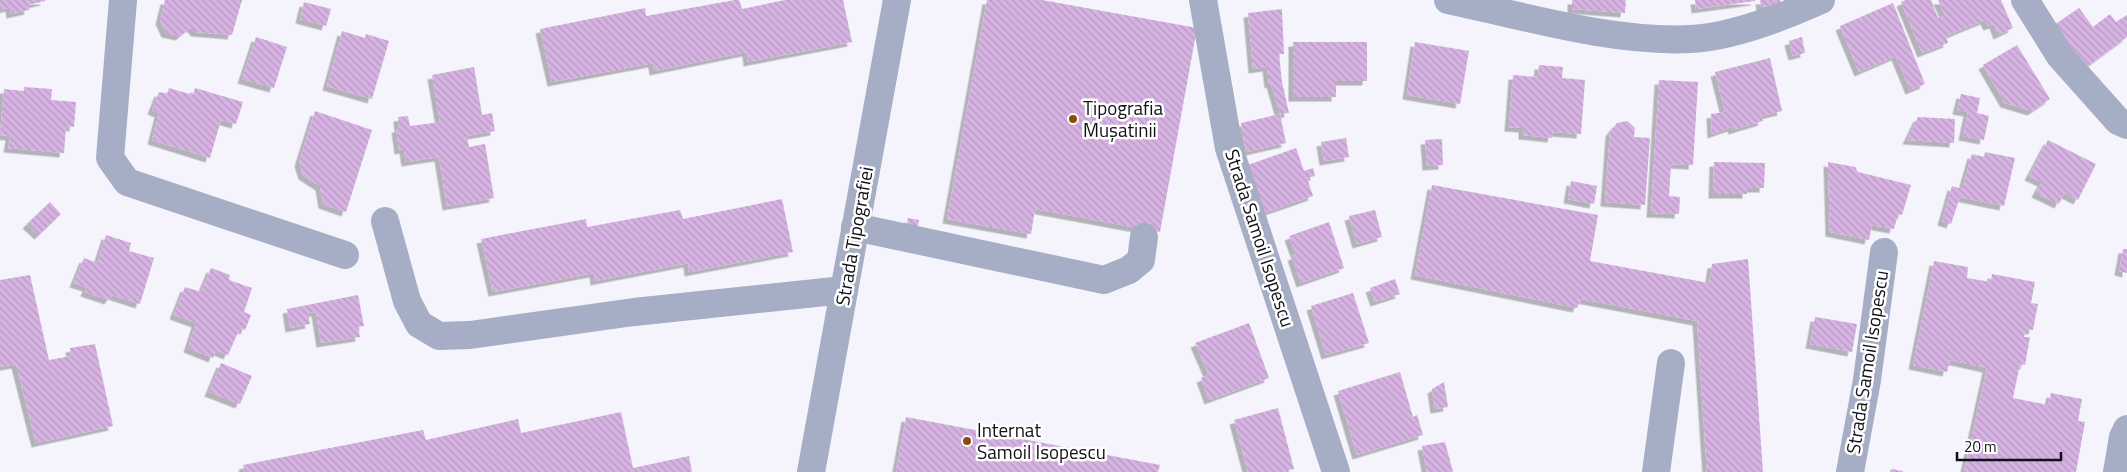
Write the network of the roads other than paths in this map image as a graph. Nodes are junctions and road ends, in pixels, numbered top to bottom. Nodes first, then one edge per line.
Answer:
1 (123, 0) edge
2 (897, 0) edge
3 (1203, 0) edge
4 (1448, 0) edge
5 (1821, 0) edge
6 (2025, 0) edge
7 (2127, 125) edge
8 (385, 221) dead end
9 (855, 227) junction
10 (1144, 237) dead end
11 (1884, 252) dead end
12 (345, 254) dead end
13 (844, 290) junction
14 (1671, 363) dead end
15 (2127, 429) edge
16 (811, 472) edge
17 (1336, 472) edge
18 (1656, 472) edge
19 (1850, 472) edge
20 (2117, 472) edge

1 - 12 street
2 - 9 street, Strada Tipografiei
3 - 17 street, Strada Samoil Isopescu
4 - 5 street
6 - 7 street
8 - 13 street
9 - 10 street
9 - 13 street, Strada Tipografiei
11 - 19 street, Strada Samoil Isopescu
13 - 16 street, Strada Tipografiei
14 - 18 street
15 - 20 street

